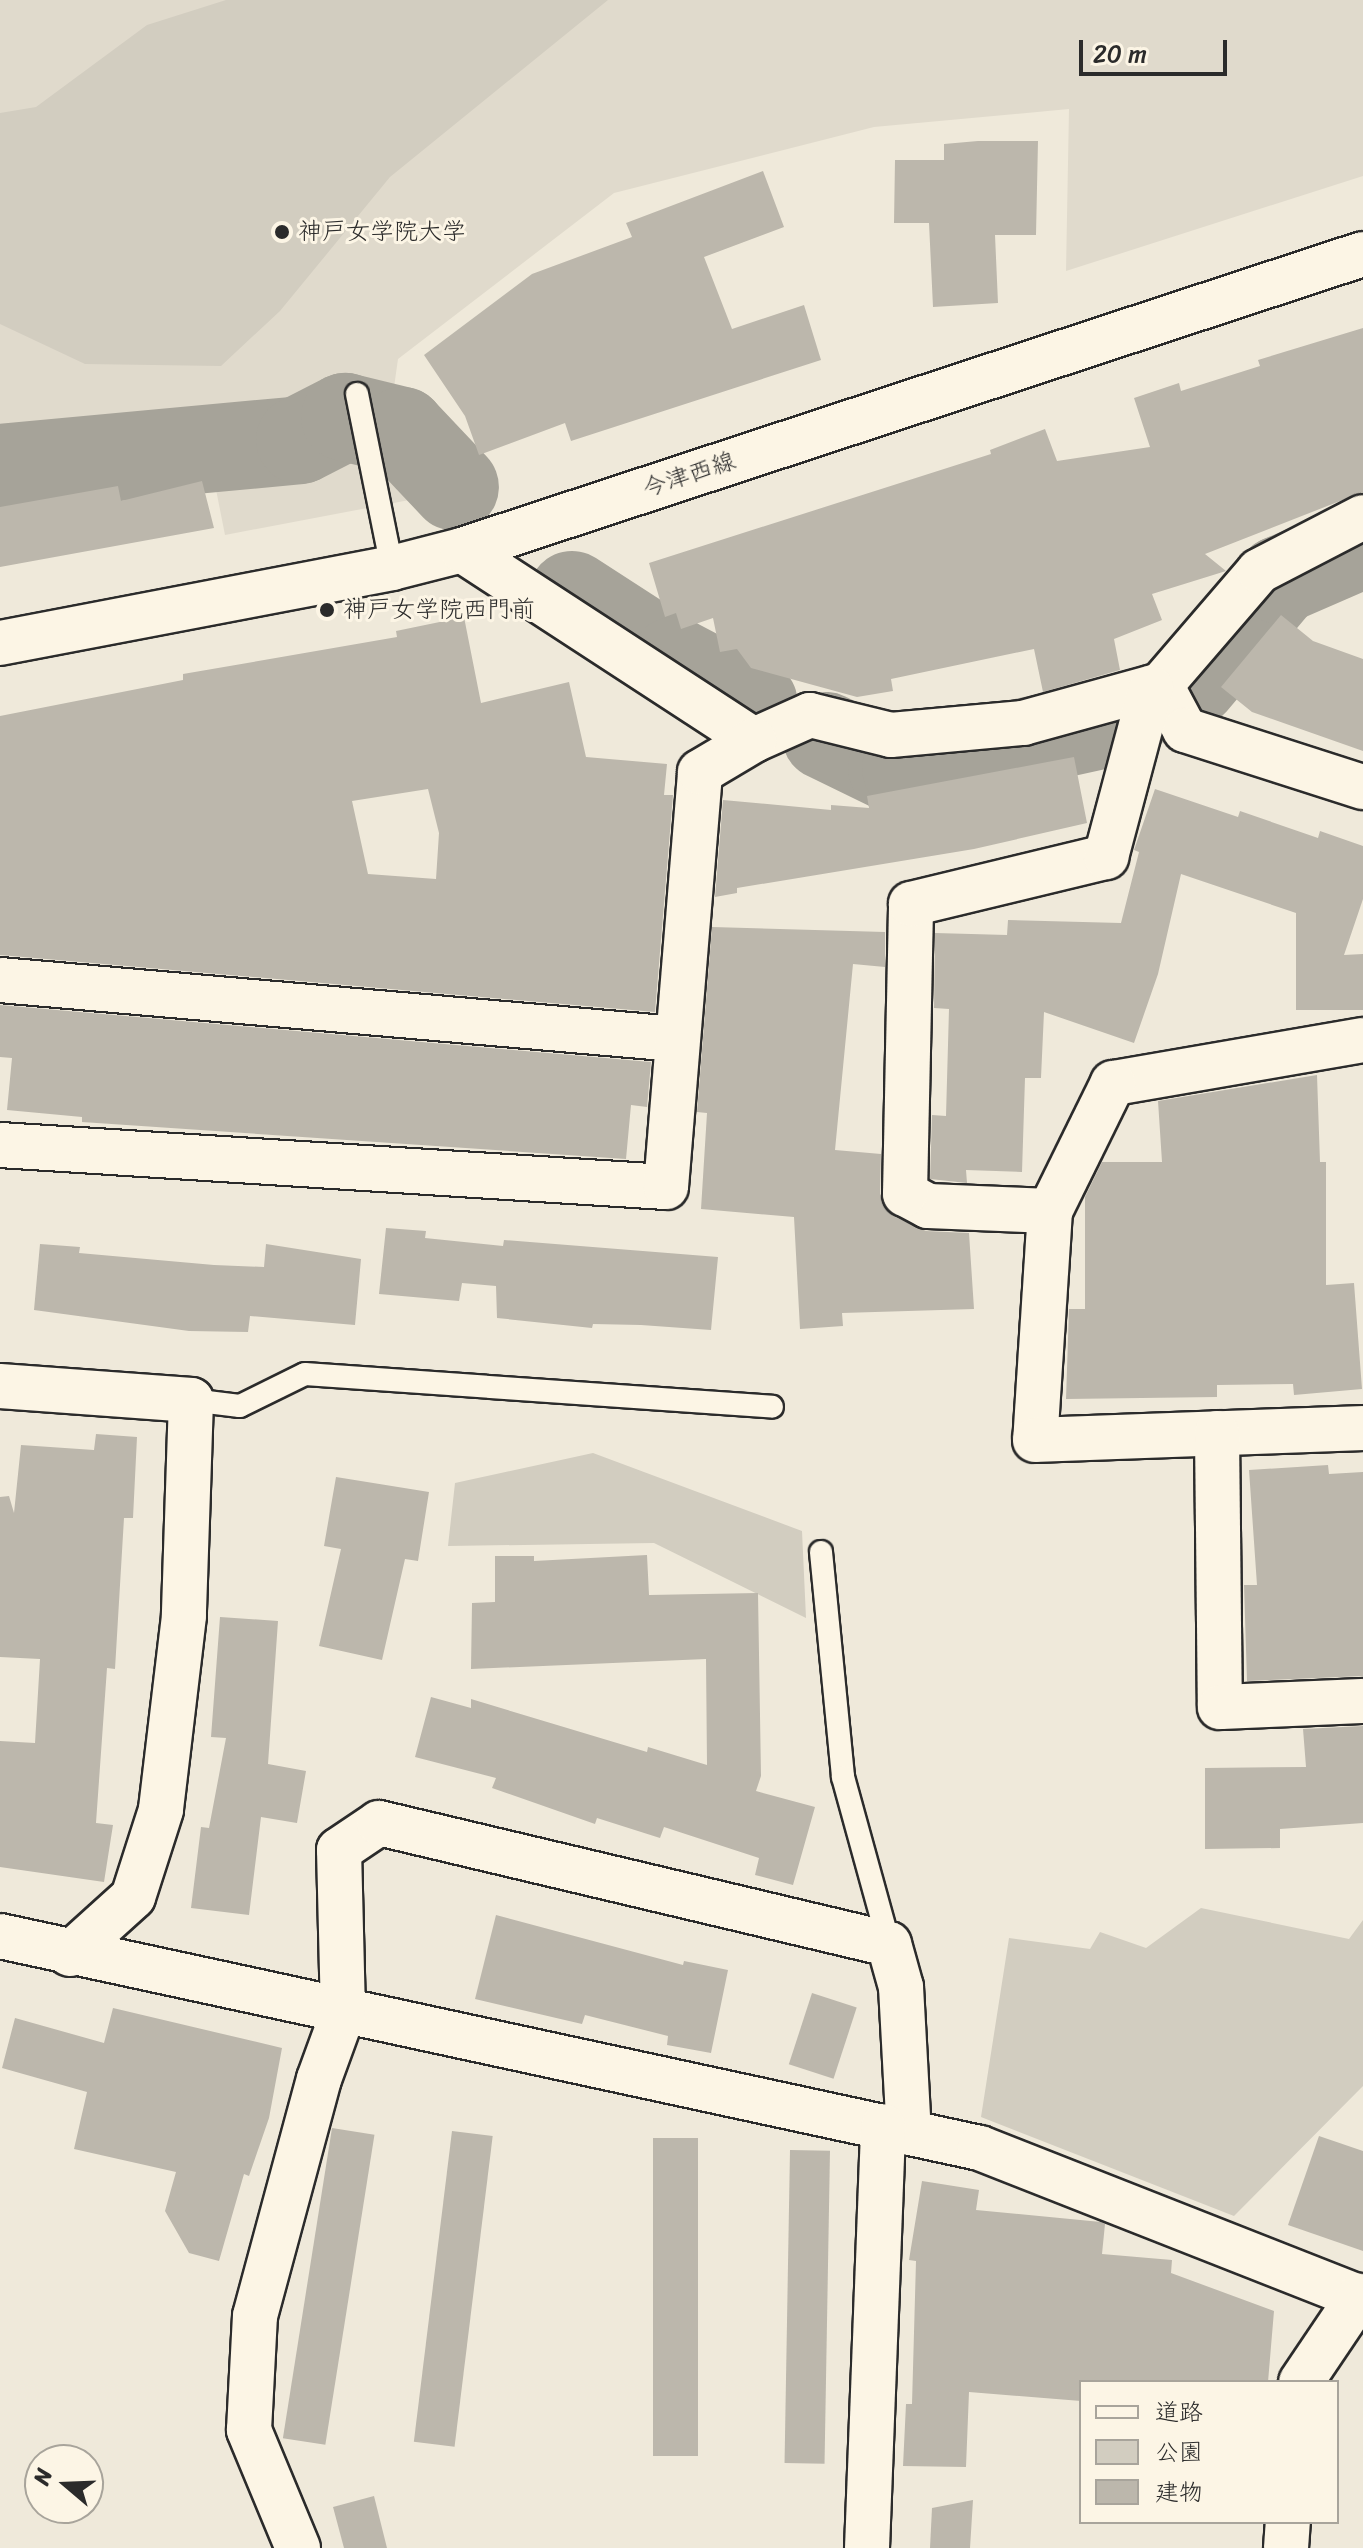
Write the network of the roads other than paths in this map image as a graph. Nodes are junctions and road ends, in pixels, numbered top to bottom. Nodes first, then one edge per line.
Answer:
1 (1363, 254) edge
2 (357, 394) dead end
3 (1363, 517) edge
4 (462, 550) junction
5 (392, 568) junction
6 (0, 643) edge
7 (1156, 686) junction
8 (754, 740) junction
9 (1363, 787) edge
10 (0, 980) edge
11 (676, 1039) junction
12 (1363, 1040) edge
13 (0, 1145) edge
14 (1050, 1211) junction
15 (0, 1386) edge
16 (191, 1400) junction
17 (772, 1407) dead end
18 (1363, 1428) edge
19 (1217, 1433) junction
20 (821, 1552) dead end
21 (1363, 1701) edge
22 (0, 1936) edge
23 (889, 1944) junction
24 (70, 1954) junction
25 (343, 2013) junction
26 (896, 2129) junction
27 (1361, 2298) edge
28 (1302, 2380) edge
29 (1288, 2524) edge
30 (298, 2548) edge
31 (867, 2548) edge
32 (1286, 2548) edge

1 - 4 street, 今津西線
2 - 5 lane
3 - 7 street
4 - 5 street, 今津西線
4 - 8 street
5 - 6 street, 今津西線
7 - 8 street
7 - 9 street
7 - 14 street
8 - 11 street
10 - 11 street
11 - 13 street
12 - 14 street
14 - 19 street
15 - 16 street
16 - 17 lane
16 - 24 street
18 - 19 street
19 - 21 street
20 - 23 lane
22 - 24 street
23 - 25 street
23 - 26 street
24 - 25 street
25 - 26 street
25 - 30 street
26 - 27 street
26 - 31 street
27 - 28 street
29 - 32 street

